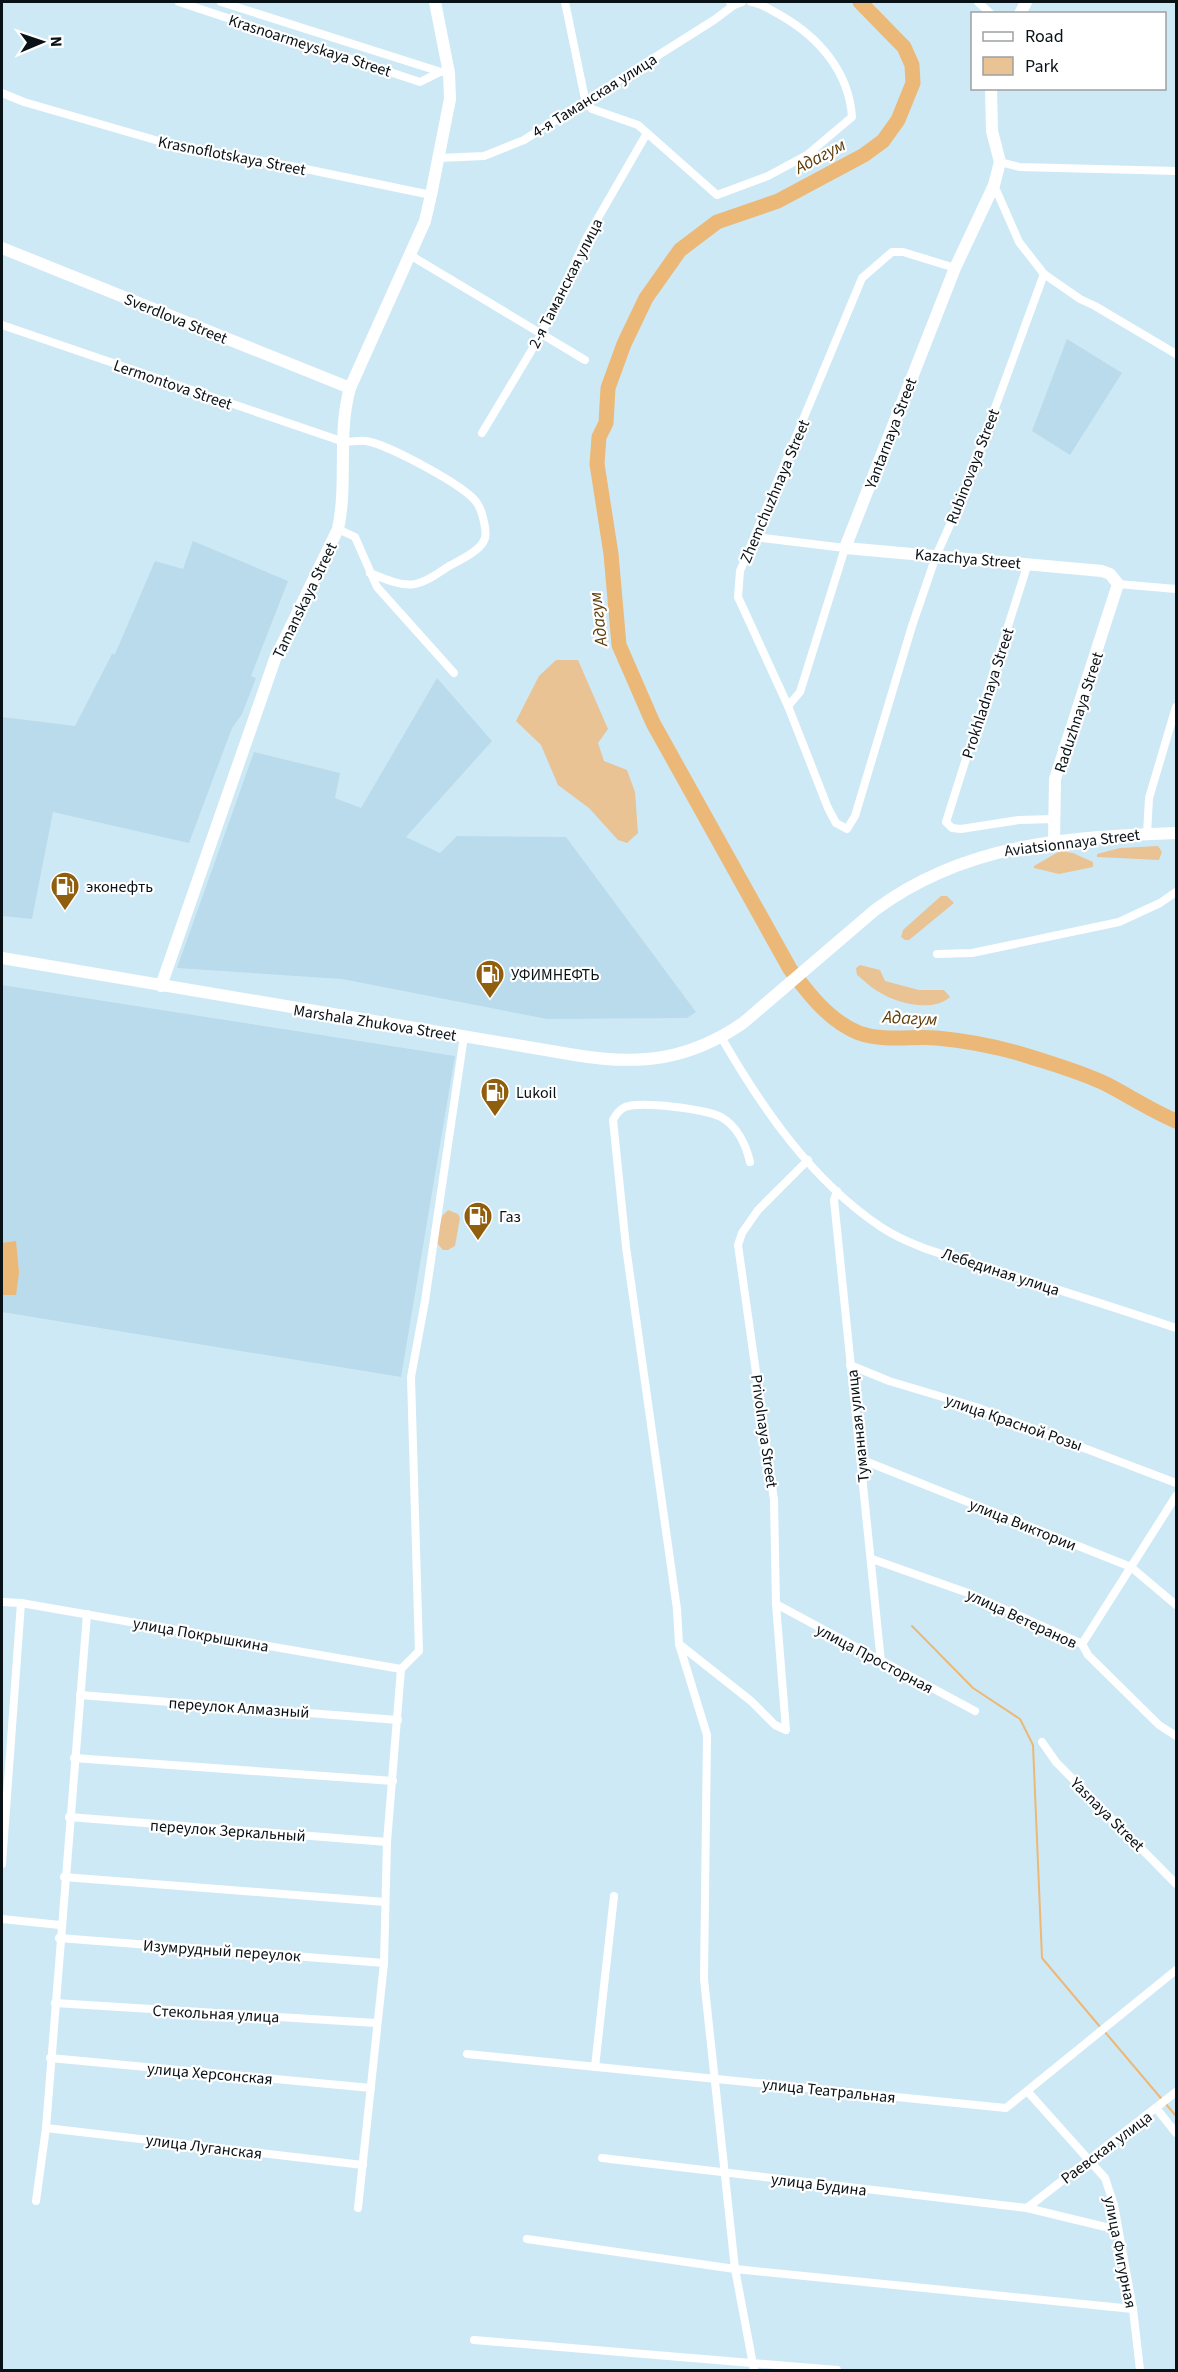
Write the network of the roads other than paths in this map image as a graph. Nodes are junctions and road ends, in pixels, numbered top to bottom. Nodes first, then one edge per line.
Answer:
1 (179, 2) edge
2 (222, 2) edge
3 (435, 2) edge
4 (565, 2) edge
5 (751, 2) edge
6 (735, 3) edge
7 (444, 73) junction
8 (992, 90) edge
9 (2, 93) edge
10 (585, 99) junction
11 (647, 133) junction
12 (439, 158) junction
13 (1000, 162) junction
14 (1176, 171) edge
15 (994, 185) junction
16 (431, 195) junction
17 (2, 248) edge
18 (410, 255) junction
19 (955, 268) junction
20 (1044, 274) junction
21 (2, 325) edge
22 (542, 333) junction
23 (1176, 354) edge
24 (585, 360) dead end
25 (350, 388) junction
26 (482, 433) dead end
27 (344, 442) junction
28 (338, 529) junction
29 (755, 537) junction
30 (845, 548) junction
31 (936, 556) junction
32 (1028, 563) junction
33 (370, 573) junction
34 (1118, 584) junction
35 (1176, 589) edge
36 (454, 673) dead end
37 (788, 706) junction
38 (1176, 707) edge
39 (1054, 819) junction
40 (847, 829) joint
41 (1176, 832) edge
42 (1147, 834) junction
43 (1054, 842) junction
44 (1176, 892) edge
45 (937, 954) dead end
46 (2, 958) edge
47 (161, 986) junction
48 (743, 1023) joint
49 (464, 1036) junction
50 (721, 1037) junction
51 (808, 1160) junction
52 (750, 1162) dead end
53 (837, 1191) junction
54 (1176, 1328) edge
55 (850, 1365) junction
56 (860, 1459) junction
57 (1176, 1483) edge
58 (1176, 1496) edge
59 (872, 1559) junction
60 (1131, 1567) junction
61 (2, 1602) edge
62 (21, 1603) junction
63 (777, 1604) junction
64 (1176, 1605) edge
65 (87, 1614) junction
66 (679, 1644) junction
67 (1082, 1644) junction
68 (881, 1662) junction
69 (401, 1669) junction
70 (80, 1695) junction
71 (975, 1711) dead end
72 (398, 1720) junction
73 (1176, 1736) edge
74 (1042, 1742) dead end
75 (74, 1758) junction
76 (393, 1781) junction
77 (69, 1817) junction
78 (387, 1842) junction
79 (2, 1864) edge
80 (64, 1877) junction
81 (1176, 1884) edge
82 (614, 1896) dead end
83 (385, 1902) junction
84 (2, 1919) edge
85 (60, 1925) junction
86 (59, 1938) junction
87 (384, 1962) junction
88 (1176, 1970) edge
89 (55, 2003) junction
90 (376, 2023) junction
91 (467, 2054) dead end
92 (50, 2058) junction
93 (595, 2067) junction
94 (715, 2078) junction
95 (371, 2088) junction
96 (1028, 2092) junction
97 (1176, 2092) edge
98 (1162, 2104) junction
99 (45, 2128) junction
100 (1176, 2133) edge
101 (602, 2158) dead end
102 (1091, 2159) junction
103 (363, 2165) junction
104 (725, 2173) junction
105 (36, 2201) dead end
106 (358, 2208) dead end
107 (1027, 2208) junction
108 (1118, 2230) junction
109 (527, 2239) dead end
110 (735, 2269) junction
111 (1133, 2309) junction
112 (474, 2340) dead end
113 (752, 2366) edge
114 (837, 2370) edge
115 (1140, 2370) edge

1 - 7 street, Krasnoarmeyskaya Street
2 - 7 street, Krasnoarmeyskaya Street
3 - 7 main road, Tamanskaya Street
4 - 10 street
5 - 11 street
6 - 10 street, 4-я Таманская улица
7 - 12 main road, Tamanskaya Street
8 - 13 main road
9 - 16 street, Krasnoflotskaya Street
10 - 11 street
10 - 12 street, 4-я Таманская улица
11 - 22 street, 2-я Таманская улица
12 - 16 main road, Tamanskaya Street
13 - 14 street
13 - 15 main road, Yantarnaya Street
15 - 19 main road, Yantarnaya Street
15 - 20 street
16 - 18 main road, Tamanskaya Street
17 - 25 main road, Sverdlova Street
18 - 22 street
18 - 25 main road, Tamanskaya Street
19 - 29 street, Zhemchuzhnaya Street
19 - 30 main road, Yantarnaya Street
20 - 23 street
20 - 31 street, Rubinovaya Street
21 - 27 street, Lermontova Street
22 - 24 street
22 - 26 street, 2-я Таманская улица
25 - 27 main road, Tamanskaya Street
27 - 28 main road, Tamanskaya Street
27 - 33 street, Lermontova Street
28 - 33 street
28 - 47 main road, Tamanskaya Street
29 - 30 street, Kazachya Street
29 - 37 street, Zhemchuzhnaya Street
30 - 31 main road, Kazachya Street
30 - 37 street, Yantarnaya Street
31 - 32 main road, Kazachya Street
31 - 40 street, Rubinovaya Street
32 - 34 main road, Kazachya Street
32 - 39 street, Prokhladnaya Street
33 - 36 street
34 - 35 street, Kazachya Street
34 - 39 main road, Raduzhnaya Street
37 - 40 street, Zhemchuzhnaya Street
38 - 42 street
39 - 43 main road, Raduzhnaya Street
41 - 42 main road, Aviatsionnaya Street
42 - 43 main road, Aviatsionnaya Street
43 - 48 main road, Aviatsionnaya Street
44 - 45 street
46 - 47 main road, Marshala Zhukova Street
47 - 49 main road, Marshala Zhukova Street
48 - 50 main road, Marshala Zhukova Street
49 - 50 main road, Marshala Zhukova Street
49 - 69 street
50 - 51 street, Лебединая улица
51 - 53 street, Лебединая улица
51 - 63 street, Privolnaya Street
52 - 66 street
53 - 54 street, Лебединая улица
53 - 55 street, Туманная улица
55 - 56 street, Туманная улица
55 - 57 street, улица Красной Розы
56 - 59 street, Туманная улица
56 - 60 street, улица Виктории
58 - 60 street
59 - 67 street, улица Ветеранов
59 - 68 street, Туманная улица
60 - 64 street, улица Виктории
60 - 67 street
61 - 62 street, улица Покрышкина
62 - 65 street, улица Покрышкина
62 - 79 street
63 - 66 street, Privolnaya Street
63 - 68 street, улица Просторная
65 - 69 street, улица Покрышкина
65 - 70 street
66 - 94 street
67 - 73 street, улица Ветеранов
68 - 71 street, улица Просторная
69 - 72 street
70 - 72 street, переулок Алмазный
70 - 75 street
72 - 76 street
74 - 81 street, Yasnaya Street
75 - 76 street
75 - 77 street
76 - 78 street
77 - 78 street, переулок Зеркальный
77 - 80 street
78 - 83 street
80 - 83 street
80 - 85 street
82 - 93 street
83 - 87 street
84 - 85 street
85 - 86 street
86 - 87 street, Изумрудный переулок
86 - 89 street
87 - 90 street
88 - 96 street, улица Театральная
89 - 90 street, Стекольная улица
89 - 92 street
90 - 95 street
91 - 93 street, улица Театральная
92 - 95 street, улица Херсонская
92 - 99 street
93 - 94 street, улица Театральная
94 - 96 street, улица Театральная
94 - 104 street
95 - 103 street
96 - 102 street, улица Фигурная
97 - 98 street, Раевская улица
98 - 100 street
98 - 102 street, Раевская улица
99 - 103 street, улица Луганская
99 - 105 street
101 - 104 street, улица Будина
102 - 107 street, Раевская улица
102 - 108 street, улица Фигурная
103 - 106 street
104 - 107 street, улица Будина
104 - 110 street
107 - 108 street, улица Будина
108 - 111 street, улица Фигурная
109 - 110 street
110 - 111 street
110 - 113 street
111 - 115 street, улица Фигурная
112 - 113 street
113 - 114 street

